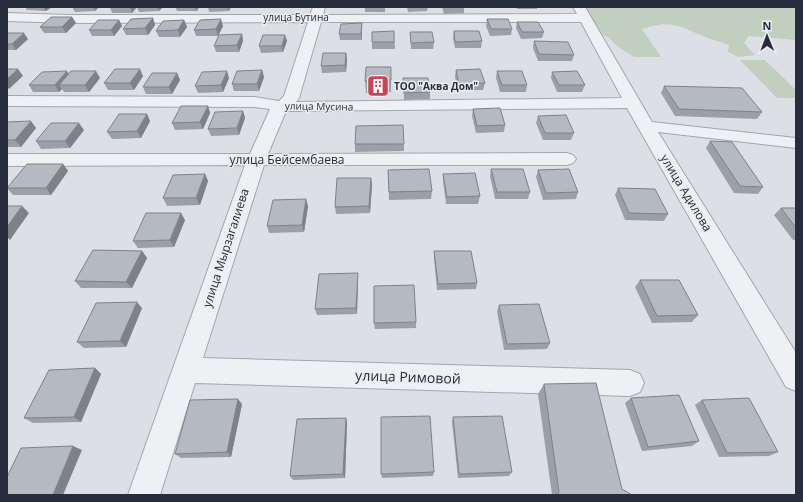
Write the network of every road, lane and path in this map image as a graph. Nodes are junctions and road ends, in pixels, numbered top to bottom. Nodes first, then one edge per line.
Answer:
1 (317, 12) edge
2 (583, 12) edge
3 (7, 17) edge
4 (7, 101) edge
5 (632, 103) junction
6 (283, 105) junction
7 (646, 126) junction
8 (796, 143) edge
9 (567, 159) dead end
10 (257, 160) junction
11 (9, 162) edge
12 (185, 370) junction
13 (796, 378) edge
14 (630, 383) dead end
15 (144, 495) edge

1 - 2 street, улица Бутина
1 - 3 street, улица Бутина
1 - 6 street, улица Мырзагалиева
2 - 5 street, улица Адилова
4 - 6 street, улица Мусина
5 - 6 street, улица Мусина
5 - 7 street, улица Адилова
6 - 10 street, улица Мырзагалиева
7 - 8 street
7 - 13 street, улица Адилова
9 - 10 street, улица Бейсембаева
10 - 11 street, улица Бейсембаева
10 - 12 street, улица Мырзагалиева
12 - 14 street, улица Римовой
12 - 15 street, улица Мырзагалиева

